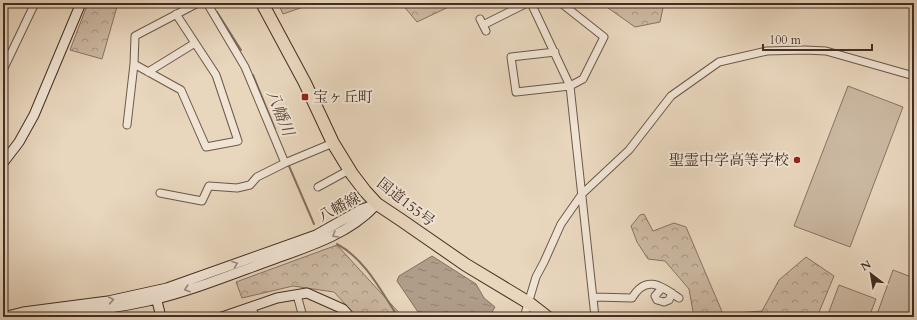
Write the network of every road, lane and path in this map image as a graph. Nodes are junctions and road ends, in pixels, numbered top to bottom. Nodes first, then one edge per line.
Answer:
1 (36, 3) edge
2 (81, 3) edge
3 (198, 3) edge
4 (207, 3) edge
5 (262, 3) edge
6 (527, 3) edge
7 (531, 3) edge
8 (561, 3) edge
9 (176, 14) junction
10 (483, 25) dead end
11 (195, 43) junction
12 (555, 52) junction
13 (134, 64) junction
14 (3, 70) edge
15 (148, 72) junction
16 (914, 76) edge
17 (570, 86) junction
18 (127, 125) dead end
19 (333, 143) junction
20 (3, 163) edge
21 (285, 163) junction
22 (349, 170) junction
23 (318, 187) dead end
24 (160, 193) dead end
25 (582, 194) junction
26 (378, 204) junction
27 (662, 288) junction
28 (672, 293) junction
29 (156, 295) junction
30 (297, 295) junction
31 (594, 297) junction
32 (679, 298) dead end
33 (529, 303) junction
34 (251, 307) junction
35 (3, 317) edge
36 (55, 317) edge
37 (161, 317) edge
38 (222, 317) edge
39 (256, 317) edge
40 (303, 317) edge
41 (350, 317) edge
42 (524, 317) edge
43 (547, 317) edge
44 (595, 317) edge

1 - 14 street
2 - 20 street
3 - 9 street
4 - 21 street
5 - 19 highway, 国道155号
6 - 10 street
7 - 12 street
8 - 17 street
9 - 11 street
9 - 13 street
11 - 15 street
11 - 15 street
12 - 17 street
12 - 17 street
13 - 15 street
13 - 18 street
16 - 25 street
17 - 25 street
19 - 21 street
19 - 22 highway, 国道155号
21 - 24 street
22 - 23 street
22 - 26 highway, 国道155号
25 - 31 street
25 - 33 street
26 - 29 street, 八幡線
26 - 33 highway, 国道155号
27 - 28 street
27 - 28 street
27 - 31 street
28 - 32 street
35 -> 29 street, 八幡線
29 - 36 street, 八幡線
29 - 37 street
30 - 34 street
30 - 40 street
30 - 41 street
31 - 44 street
33 - 42 street
33 - 43 highway, 国道155号
34 - 38 street
34 - 39 street

